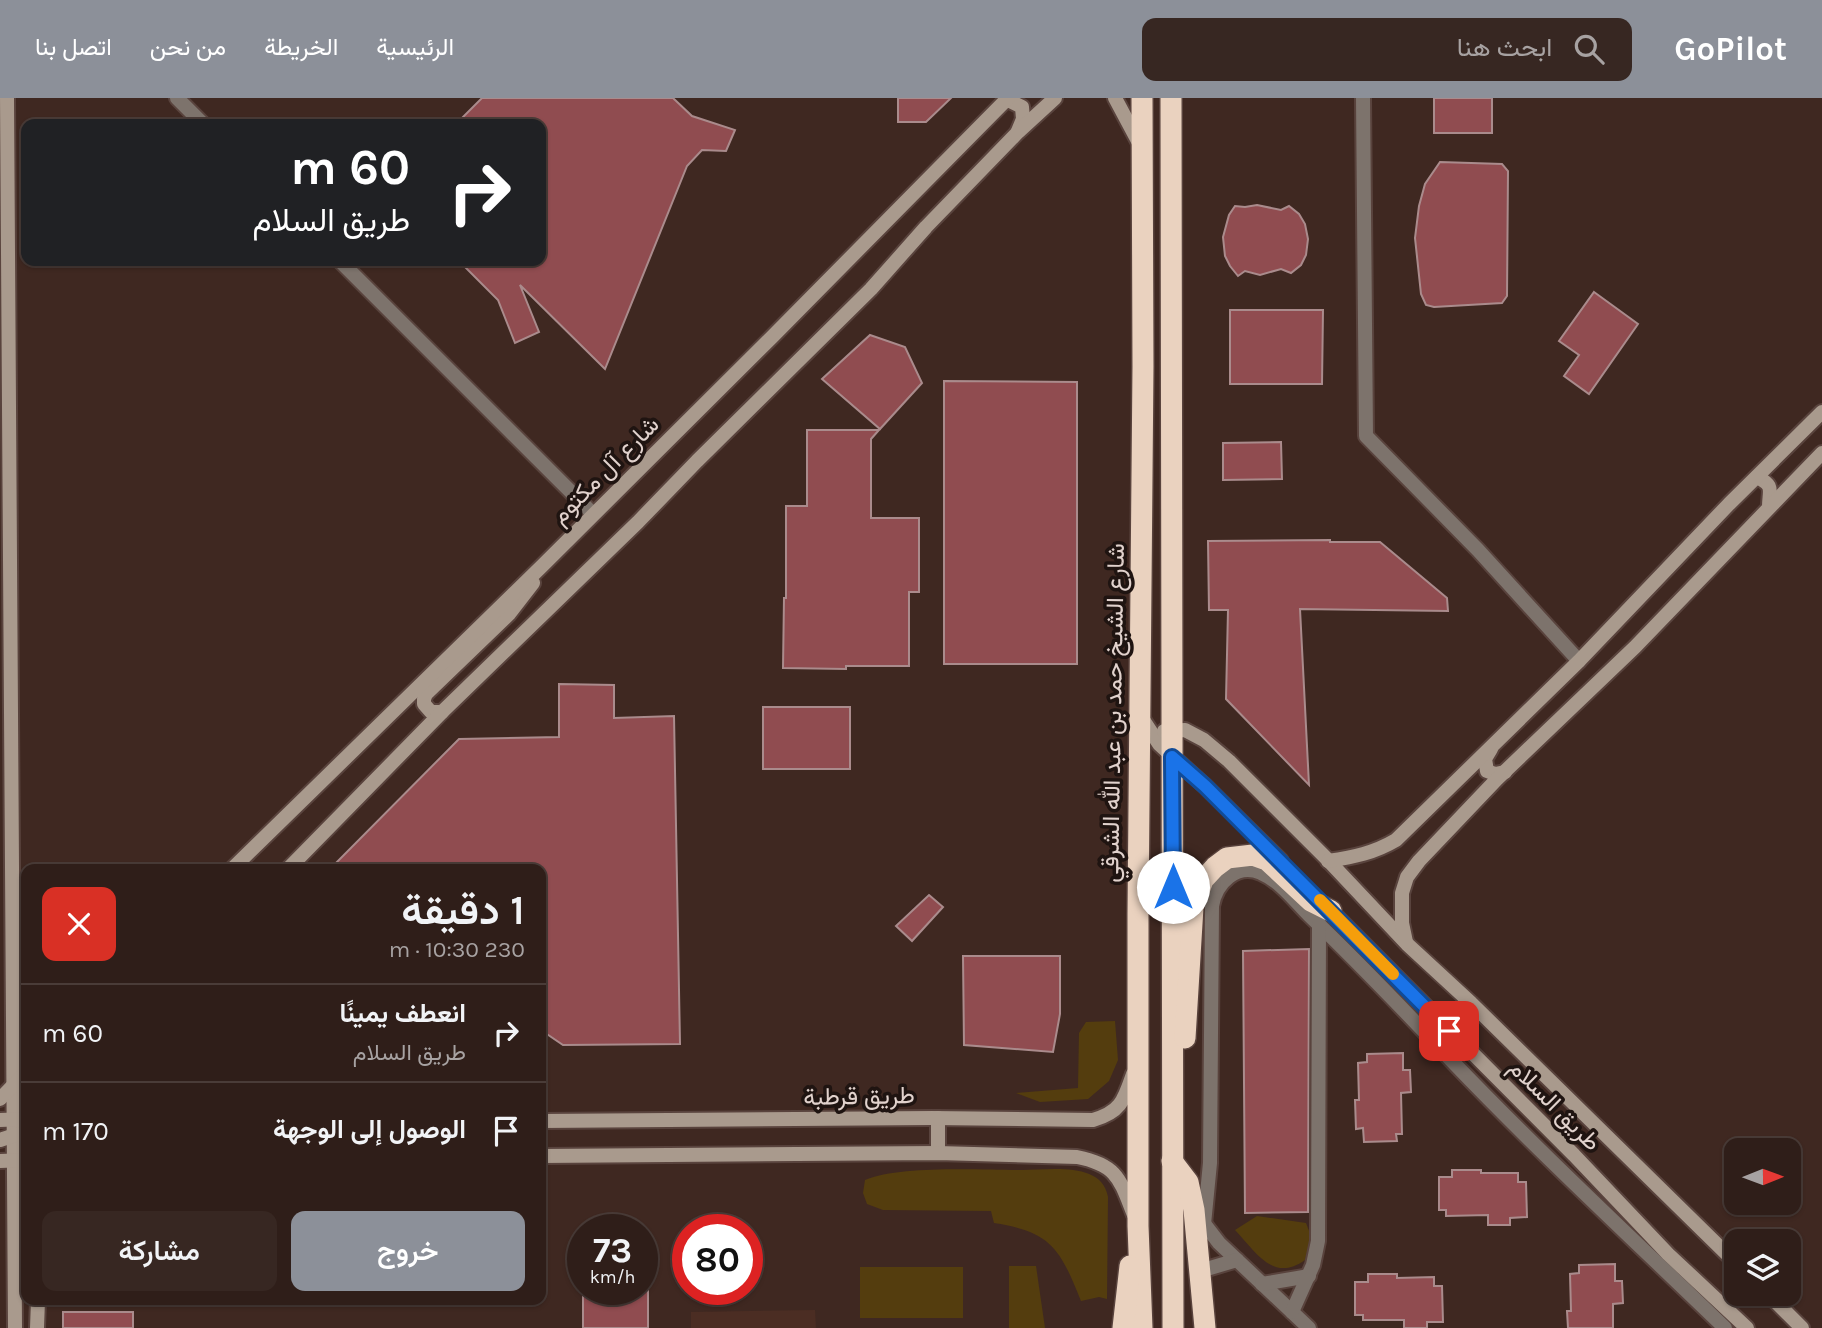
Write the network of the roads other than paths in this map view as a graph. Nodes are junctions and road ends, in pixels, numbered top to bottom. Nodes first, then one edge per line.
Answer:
1 (7, 98) edge
2 (177, 98) edge
3 (1055, 98) edge
4 (1115, 98) edge
5 (1142, 98) edge
6 (1171, 98) edge
7 (1363, 98) edge
8 (1007, 99) edge
9 (198, 119) edge
10 (1018, 132) junction
11 (1142, 149) junction
12 (345, 266) edge
13 (1822, 412) edge
14 (1822, 453) edge
15 (1142, 457) junction
16 (1757, 477) junction
17 (1769, 507) junction
18 (593, 514) junction
19 (542, 566) junction
20 (1579, 661) junction
21 (1172, 693) junction
22 (1140, 710) junction
23 (442, 712) junction
24 (1172, 729) junction
25 (1153, 737) junction
26 (1492, 747) junction
27 (1172, 757) junction
28 (1139, 758) junction
29 (1505, 772) junction
30 (1139, 790) junction
31 (1328, 861) junction
32 (237, 864) edge
33 (293, 864) edge
34 (1325, 918) junction
35 (1407, 944) junction
36 (14, 965) junction
37 (21, 982) edge
38 (1139, 1056) junction
39 (1172, 1061) junction
40 (21, 1077) edge
41 (14, 1084) junction
42 (0, 1099) edge
43 (1172, 1113) junction
44 (938, 1118) junction
45 (14, 1119) edge
46 (546, 1121) edge
47 (18, 1134) edge
48 (0, 1142) edge
49 (938, 1153) junction
50 (1574, 1155) junction
51 (546, 1156) edge
52 (1551, 1160) junction
53 (14, 1161) edge
54 (1172, 1161) junction
55 (1199, 1217) junction
56 (1138, 1226) junction
57 (1724, 1251) edge
58 (1237, 1260) junction
59 (1200, 1271) junction
60 (1309, 1276) junction
61 (1262, 1284) junction
62 (38, 1305) edge
63 (1780, 1306) edge
64 (1292, 1312) junction
65 (15, 1328) edge
66 (37, 1328) edge
67 (1122, 1328) edge
68 (1142, 1328) edge
69 (1173, 1328) edge
70 (1205, 1328) edge
71 (1309, 1328) edge
72 (1725, 1328) edge
73 (1747, 1328) edge
74 (1802, 1328) edge

1 - 36 main road
2 - 9 street
3 - 10 main road
4 - 11 main road
5 - 11 highway, شارع الشيخ حمد بن عبد الله الشرقي
6 - 21 highway
7 - 20 street
8 - 10 main road
8 - 18 main road, شارع آل مكتوم
10 - 23 main road
11 - 15 highway, شارع الشيخ حمد بن عبد الله الشرقي
12 - 18 street
13 - 16 main road
14 - 17 main road
15 - 21 highway
15 - 22 highway, شارع الشيخ حمد بن عبد الله الشرقي
16 - 17 main road
16 - 20 main road
17 - 29 main road
18 - 19 main road, شارع آل مكتوم
19 - 23 main road
19 - 32 main road, شارع آل مكتوم
20 - 26 main road
21 - 24 highway
22 - 25 main road, طريق السلام
22 - 28 highway, شارع الشيخ حمد بن عبد الله الشرقي
23 - 33 main road
24 - 25 main road
24 - 27 highway
24 - 31 main road, طريق السلام
25 - 27 main road, طريق السلام
25 - 28 main road
26 - 29 main road
26 - 31 main road
27 - 34 main road, طريق السلام
27 - 39 highway
28 - 30 highway, شارع الشيخ حمد بن عبد الله الشرقي
29 - 35 main road
30 - 38 highway, شارع الشيخ حمد بن عبد الله الشرقي
30 - 39 highway
31 - 35 main road, طريق السلام
34 - 43 highway
34 - 50 main road, طريق السلام
34 - 52 street
34 - 55 street
34 - 60 street
35 - 57 main road, طريق السلام
36 - 37 main road
36 - 41 main road
38 - 44 main road, طريق قرطبة
38 - 56 highway, شارع الشيخ حمد بن عبد الله الشرقي
39 - 43 highway
40 - 41 main road
41 - 42 main road
41 - 45 main road
43 - 54 highway
44 - 46 main road, طريق قرطبة
44 - 49 main road
45 - 47 main road
47 - 48 main road
47 - 53 main road
48 - 53 main road
49 - 51 main road
49 - 56 main road
50 - 52 street
50 - 73 main road, طريق السلام
52 - 72 street
53 - 65 main road
54 - 55 highway
54 - 69 highway
55 - 58 street
55 - 59 highway
56 - 67 highway
56 - 68 highway, شارع الشيخ حمد بن عبد الله الشرقي
58 - 59 street
58 - 61 street
59 - 70 highway
60 - 61 street
60 - 64 street
61 - 64 street
62 - 66 main road
63 - 74 main road
64 - 71 street

